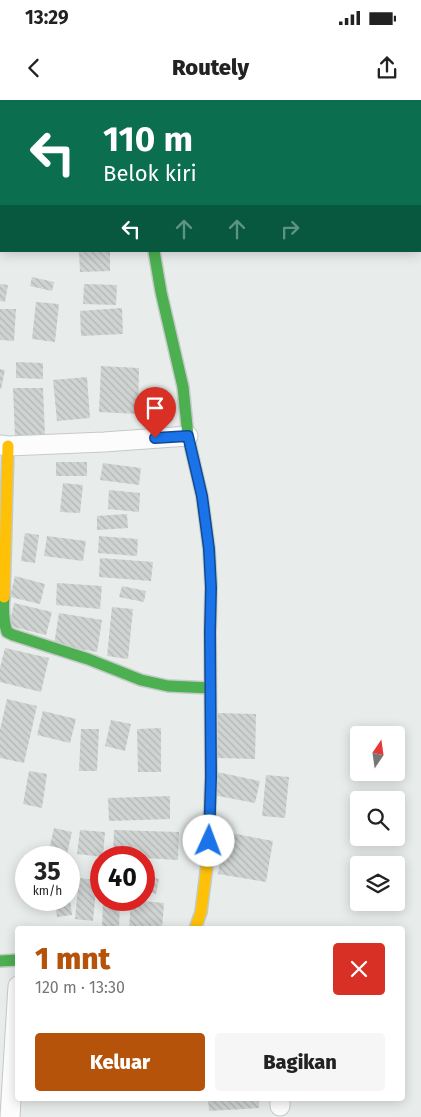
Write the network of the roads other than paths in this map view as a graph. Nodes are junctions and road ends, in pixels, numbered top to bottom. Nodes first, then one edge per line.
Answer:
1 (154, 252) edge
2 (188, 436) junction
3 (4, 446) edge
4 (210, 688) junction
5 (196, 926) edge
6 (15, 960) edge
7 (0, 961) edge
8 (15, 1065) edge
9 (10, 1117) edge

1 - 2 street
2 - 3 street
2 - 4 street
3 - 4 street
4 - 5 street
6 - 7 street
8 - 9 street

